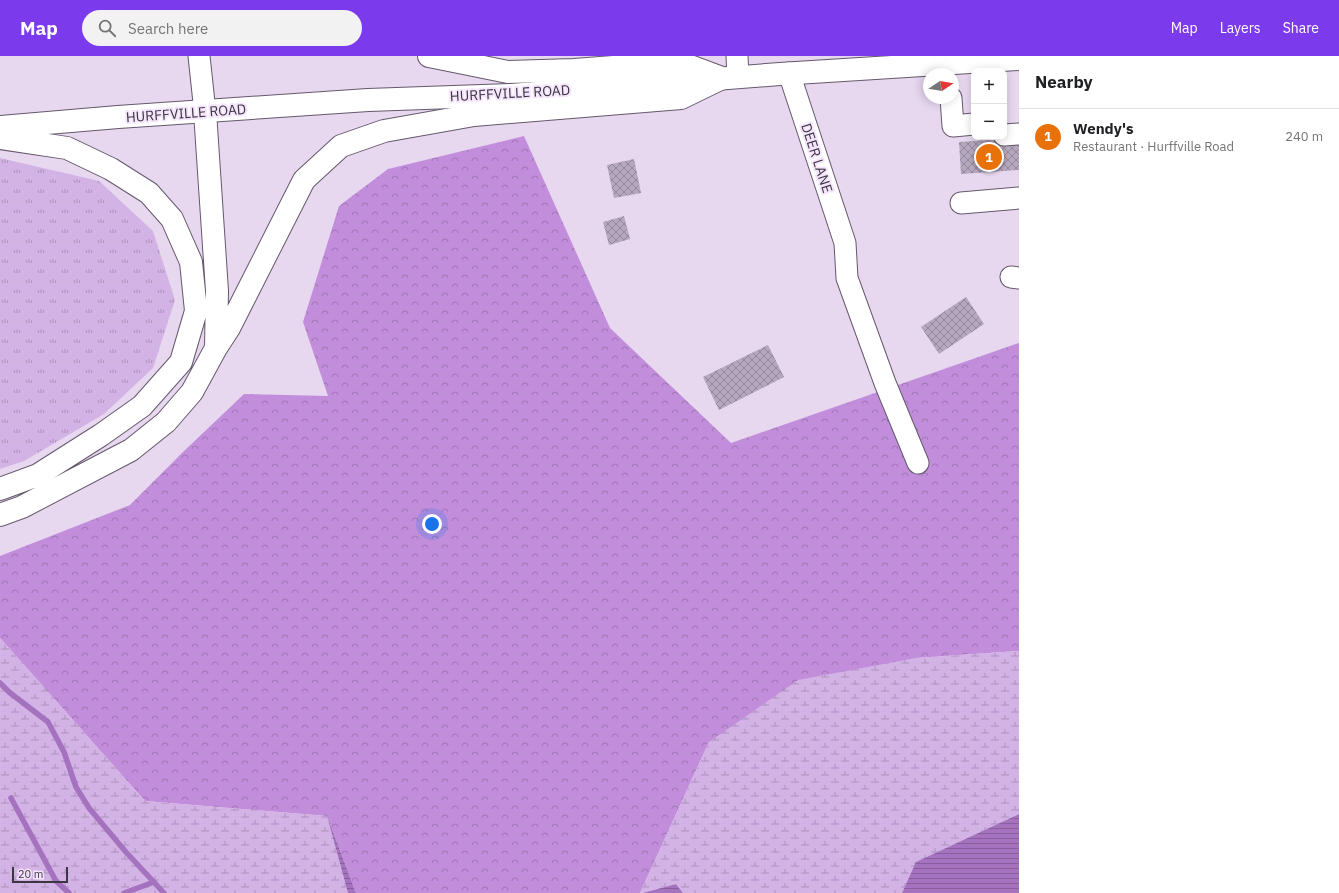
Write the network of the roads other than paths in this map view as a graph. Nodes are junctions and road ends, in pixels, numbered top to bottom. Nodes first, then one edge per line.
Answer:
1 (199, 56) edge
2 (429, 56) edge
3 (1019, 59) edge
4 (949, 65) edge
5 (732, 70) edge
6 (789, 73) junction
7 (951, 104) edge
8 (205, 112) junction
9 (1019, 121) edge
10 (1007, 122) edge
11 (971, 125) edge
12 (0, 127) edge
13 (949, 132) junction
14 (1007, 134) edge
15 (1019, 134) edge
16 (971, 136) edge
17 (0, 138) edge
18 (1019, 198) edge
19 (1019, 210) edge
20 (216, 348) junction
21 (918, 463) dead end
22 (0, 489) edge
23 (0, 515) edge

1 - 8 street
2 - 5 main road
3 - 4 main road, HURFFVILLE ROAD
4 - 6 main road, HURFFVILLE ROAD
5 - 6 main road, HURFFVILLE ROAD
5 - 8 main road, HURFFVILLE ROAD
5 - 20 main road
6 - 21 street, DEER LANE
7 - 13 street
8 - 12 main road, HURFFVILLE ROAD
8 - 20 main road
9 - 10 street
11 - 13 street
13 - 16 street
14 - 15 street
17 - 22 main road
18 - 19 street
20 - 23 main road

